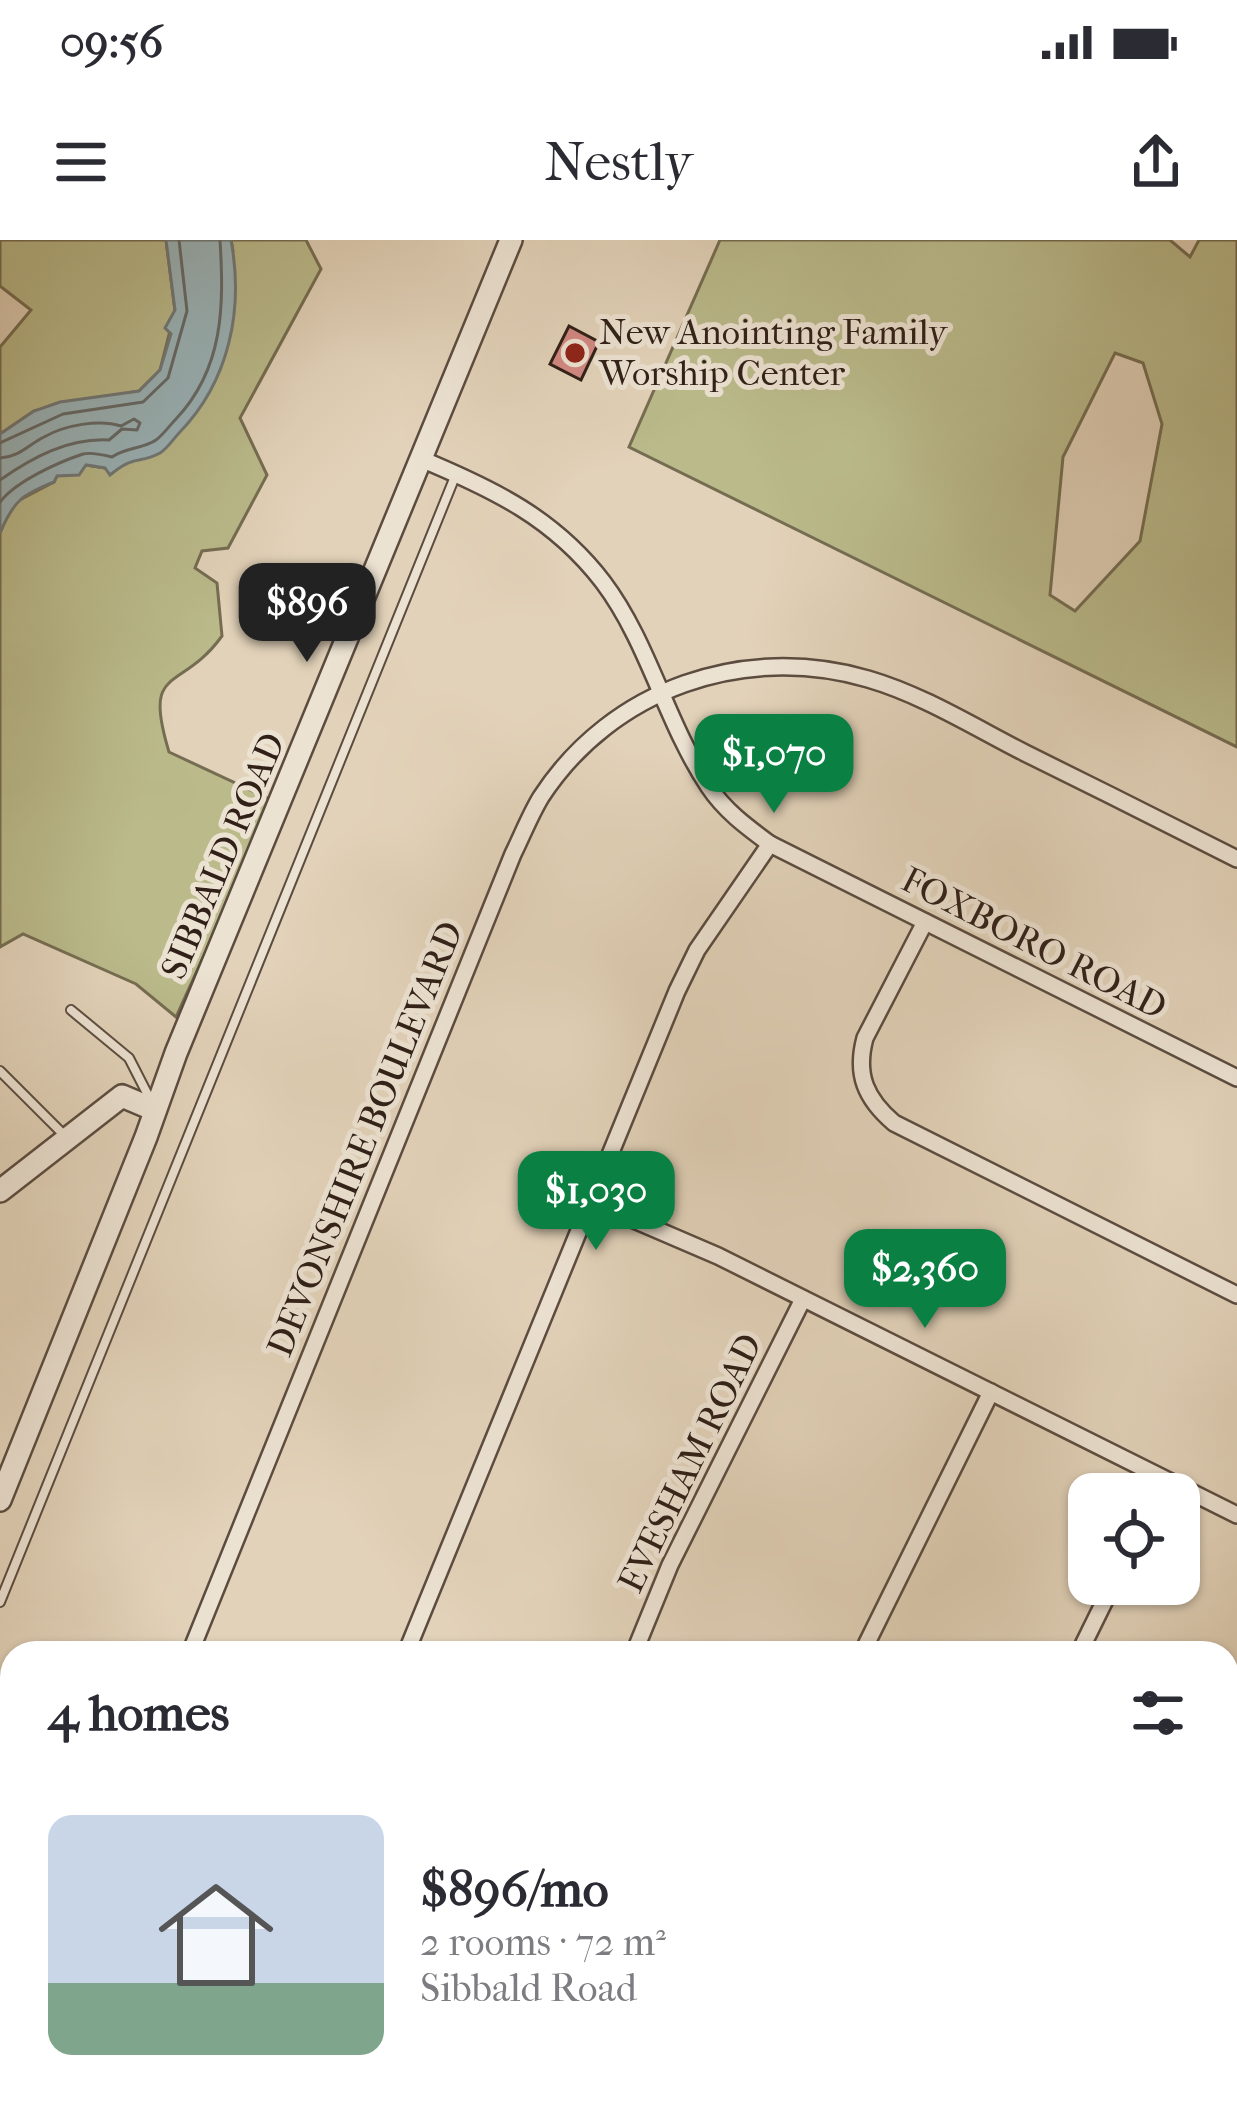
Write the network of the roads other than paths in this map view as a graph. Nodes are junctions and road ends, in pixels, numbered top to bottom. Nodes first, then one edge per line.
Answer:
1 (511, 240) edge
2 (421, 459) junction
3 (456, 474) junction
4 (660, 694) junction
5 (770, 844) junction
6 (1237, 859) edge
7 (925, 922) junction
8 (71, 1010) dead end
9 (0, 1071) edge
10 (1237, 1078) edge
11 (155, 1110) junction
12 (68, 1140) junction
13 (0, 1191) edge
14 (590, 1202) junction
15 (1237, 1295) edge
16 (803, 1299) junction
17 (991, 1392) junction
18 (1137, 1473) edge
19 (0, 1500) edge
20 (1200, 1501) edge
21 (1237, 1515) edge
22 (0, 1602) edge
23 (1102, 1605) edge
24 (195, 1641) edge
25 (411, 1641) edge
26 (639, 1641) edge
27 (868, 1641) edge
28 (1084, 1641) edge

1 - 2 street, SIBBALD ROAD
2 - 3 street, FOXBORO ROAD
2 - 11 street, SIBBALD ROAD
3 - 4 street, FOXBORO ROAD
3 - 22 lane
4 - 5 street, FOXBORO ROAD
4 - 6 street, DEVONSHIRE BOULEVARD
4 - 24 street, DEVONSHIRE BOULEVARD
5 - 7 street, FOXBORO ROAD
5 - 14 street
7 - 10 street, FOXBORO ROAD
7 - 15 street
8 - 11 lane
9 - 12 lane
11 - 12 street
11 - 19 street, SIBBALD ROAD
12 - 13 street
14 - 16 street
14 - 25 street
16 - 17 street
16 - 26 street, EVESHAM ROAD
17 - 18 street
17 - 27 street
20 - 21 street
23 - 28 street

